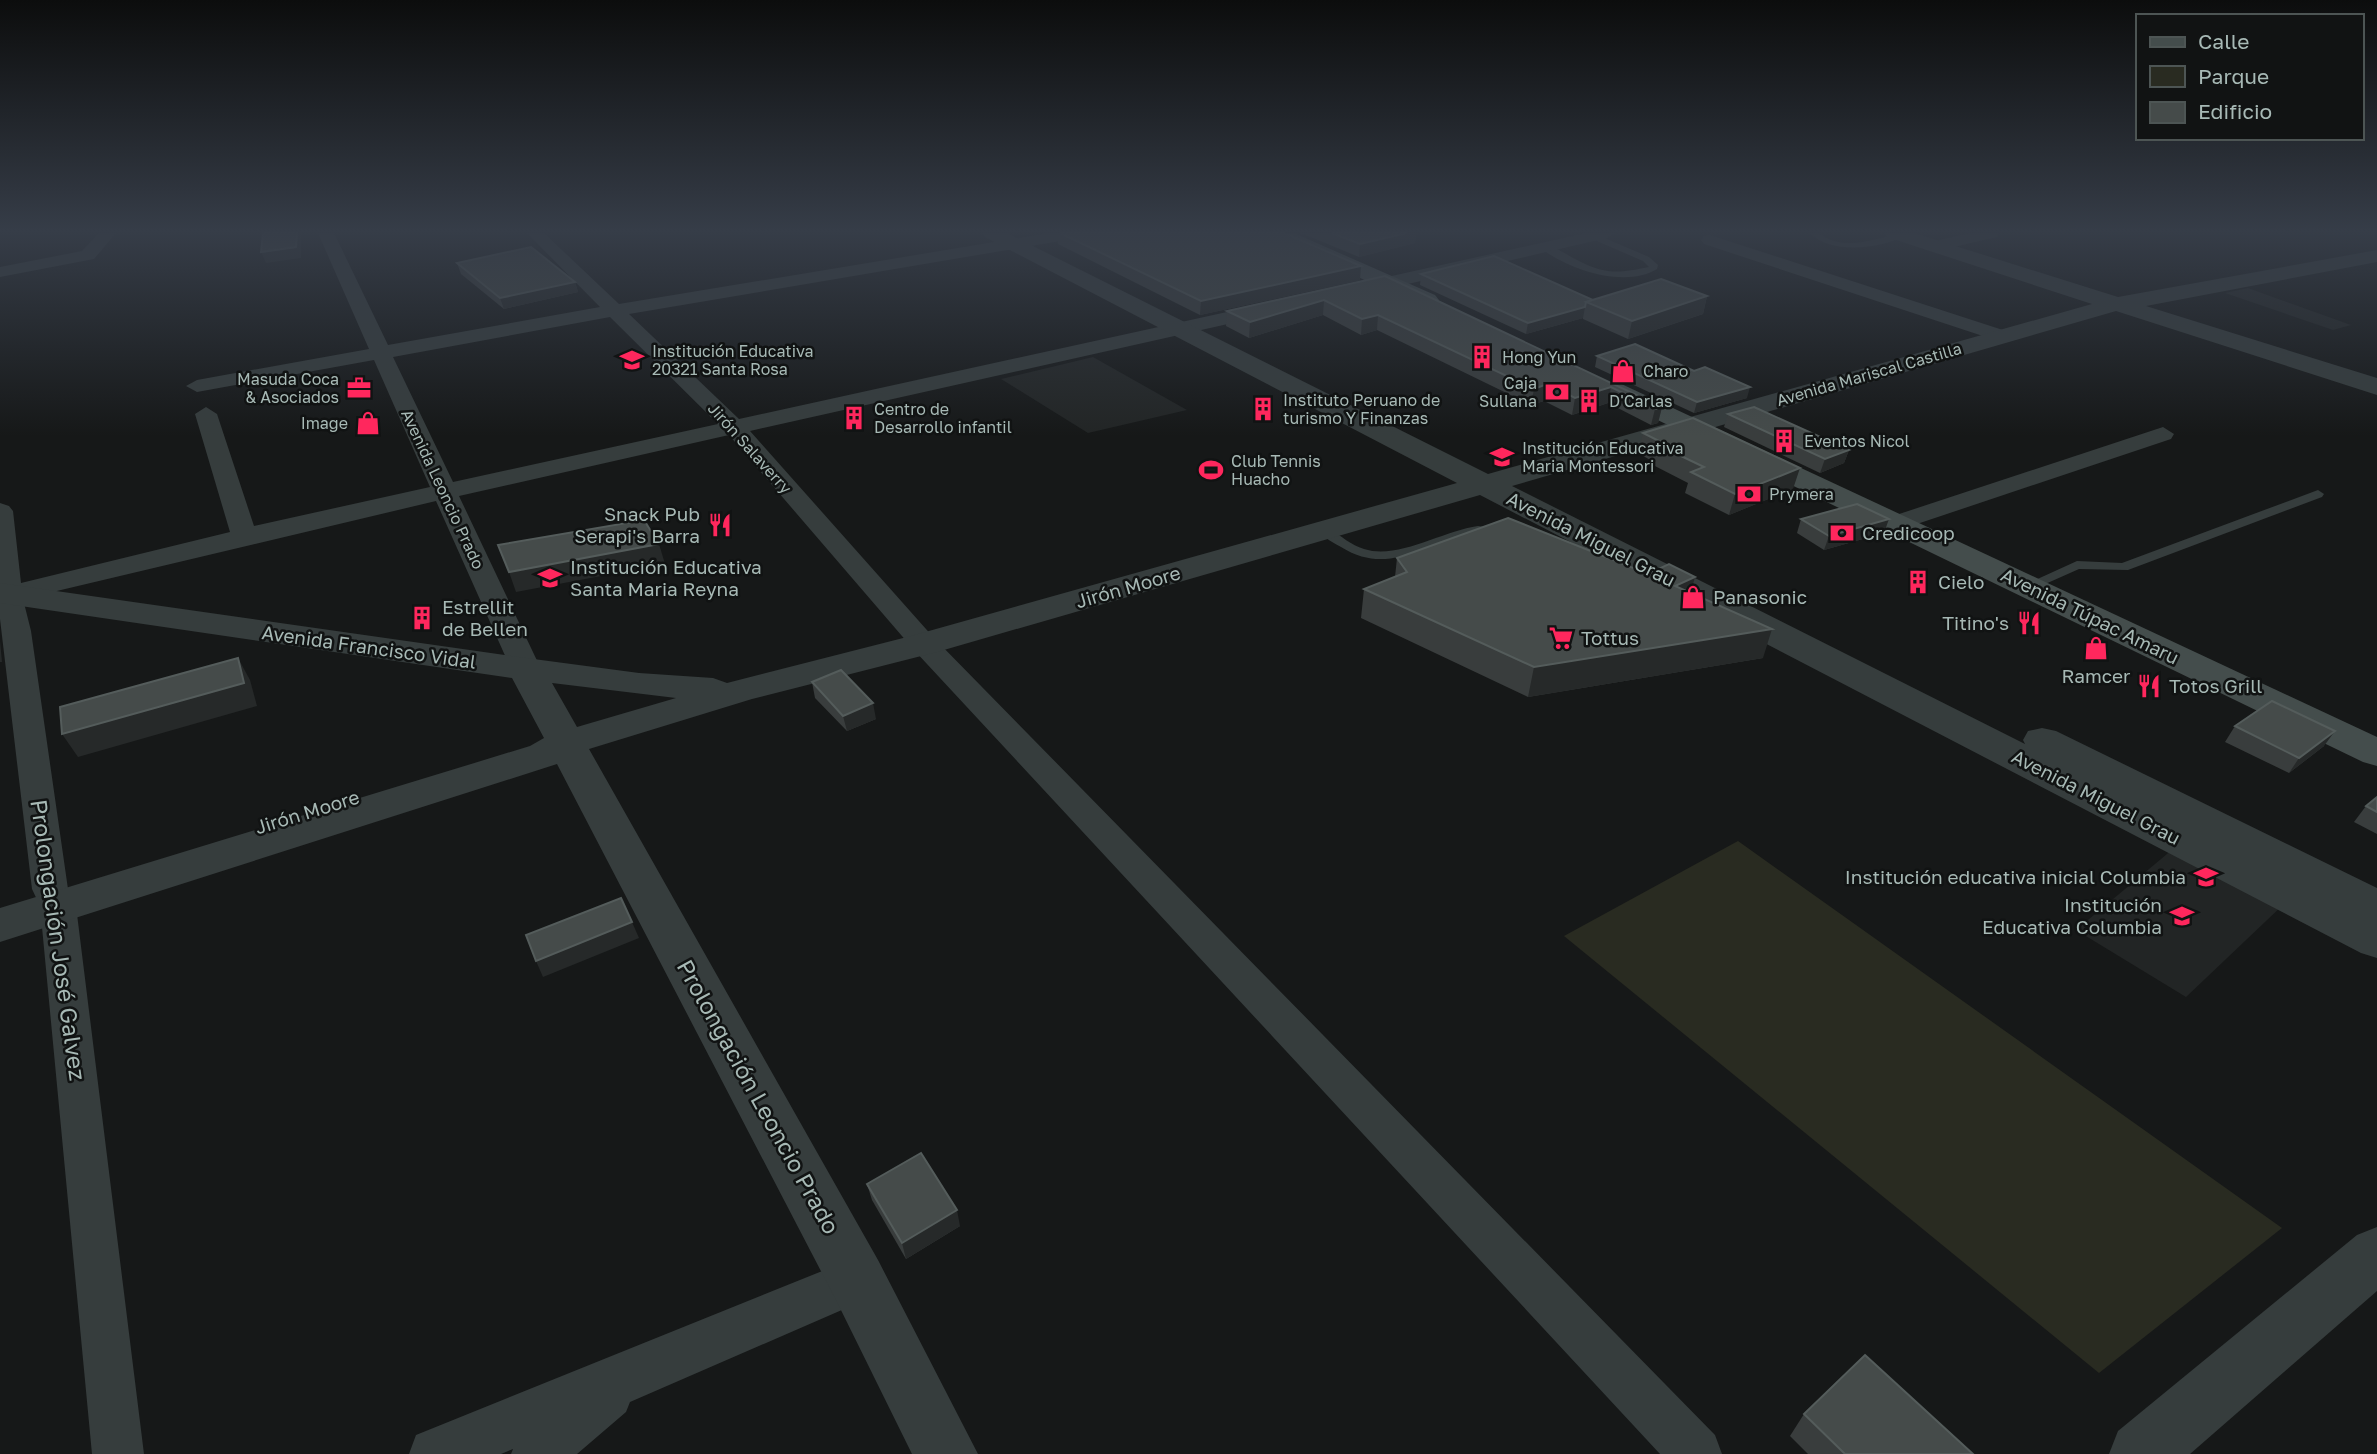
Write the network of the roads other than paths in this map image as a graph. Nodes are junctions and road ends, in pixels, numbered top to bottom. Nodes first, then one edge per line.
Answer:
1 (357, 301) edge
2 (606, 301) edge
3 (666, 301) edge
4 (1143, 301) edge
5 (1429, 301) edge
6 (1895, 301) edge
7 (2107, 301) edge
8 (2134, 301) edge
9 (2117, 304) junction
10 (1284, 306) edge
11 (616, 310) junction
12 (1452, 312) edge
13 (1192, 326) junction
14 (2002, 336) junction
15 (381, 355) junction
16 (1589, 377) edge
17 (197, 386) dead end
18 (2377, 387) edge
19 (206, 414) dead end
20 (1689, 424) junction
21 (734, 427) junction
22 (2163, 434) dead end
23 (1501, 482) junction
24 (444, 492) junction
25 (2318, 494) dead end
26 (0, 511) edge
27 (1896, 523) junction
28 (1325, 532) junction
29 (244, 536) junction
30 (1505, 537) edge
31 (2028, 586) junction
32 (3, 594) edge
33 (924, 644) junction
34 (526, 669) junction
35 (739, 691) junction
36 (565, 743) junction
37 (2377, 753) edge
38 (54, 897) junction
39 (0, 907) edge
40 (2377, 907) edge
41 (0, 925) edge
42 (2377, 941) edge
43 (2377, 1254) edge
44 (857, 1280) junction
45 (629, 1377) junction
46 (118, 1454) edge
47 (435, 1454) edge
48 (537, 1454) edge
49 (946, 1454) edge
50 (1696, 1454) edge
51 (2141, 1454) edge

1 - 15 street, Avenida Leoncio Prado
2 - 11 street, Jirón Salaverry
3 - 11 street
4 - 13 street, Avenida Miguel Grau
5 - 12 main road
6 - 14 street
7 - 9 street
8 - 9 street, Avenida Mariscal Castilla
9 - 14 street, Avenida Mariscal Castilla
9 - 18 street
10 - 13 street
11 - 15 street
11 - 21 street, Jirón Salaverry
13 - 21 street
13 - 23 street, Avenida Miguel Grau
14 - 20 street, Avenida Mariscal Castilla
15 - 17 street
15 - 24 street, Avenida Leoncio Prado
16 - 20 main road, Avenida Túpac Amaru
19 - 29 street
20 - 23 street, Jirón Moore
20 - 27 main road, Avenida Túpac Amaru
21 - 24 street
21 - 33 street, Jirón Salaverry
22 - 27 street
23 - 28 street, Jirón Moore
23 - 40 street, Avenida Miguel Grau
23 - 42 street, Avenida Miguel Grau
24 - 29 street
24 - 34 street, Avenida Leoncio Prado
25 - 31 lane
26 - 32 street, Prolongación José Galvez
27 - 31 main road, Avenida Túpac Amaru
28 - 30 lane
28 - 33 street, Jirón Moore
29 - 32 street
31 - 37 main road, Avenida Túpac Amaru
32 - 34 street, Avenida Francisco Vidal
32 - 38 street, Prolongación José Galvez
33 - 35 street, Jirón Moore
33 - 50 street, Jirón Salaverry
34 - 35 street, Avenida Francisco Vidal
34 - 36 street, Avenida Leoncio Prado
35 - 36 street, Jirón Moore
36 - 38 street, Jirón Moore
36 - 44 street, Prolongación Leoncio Prado
38 - 39 street
38 - 41 street
38 - 46 street, Prolongación José Galvez
43 - 51 street
44 - 45 street
44 - 49 street, Prolongación Leoncio Prado
45 - 47 street
45 - 48 street

